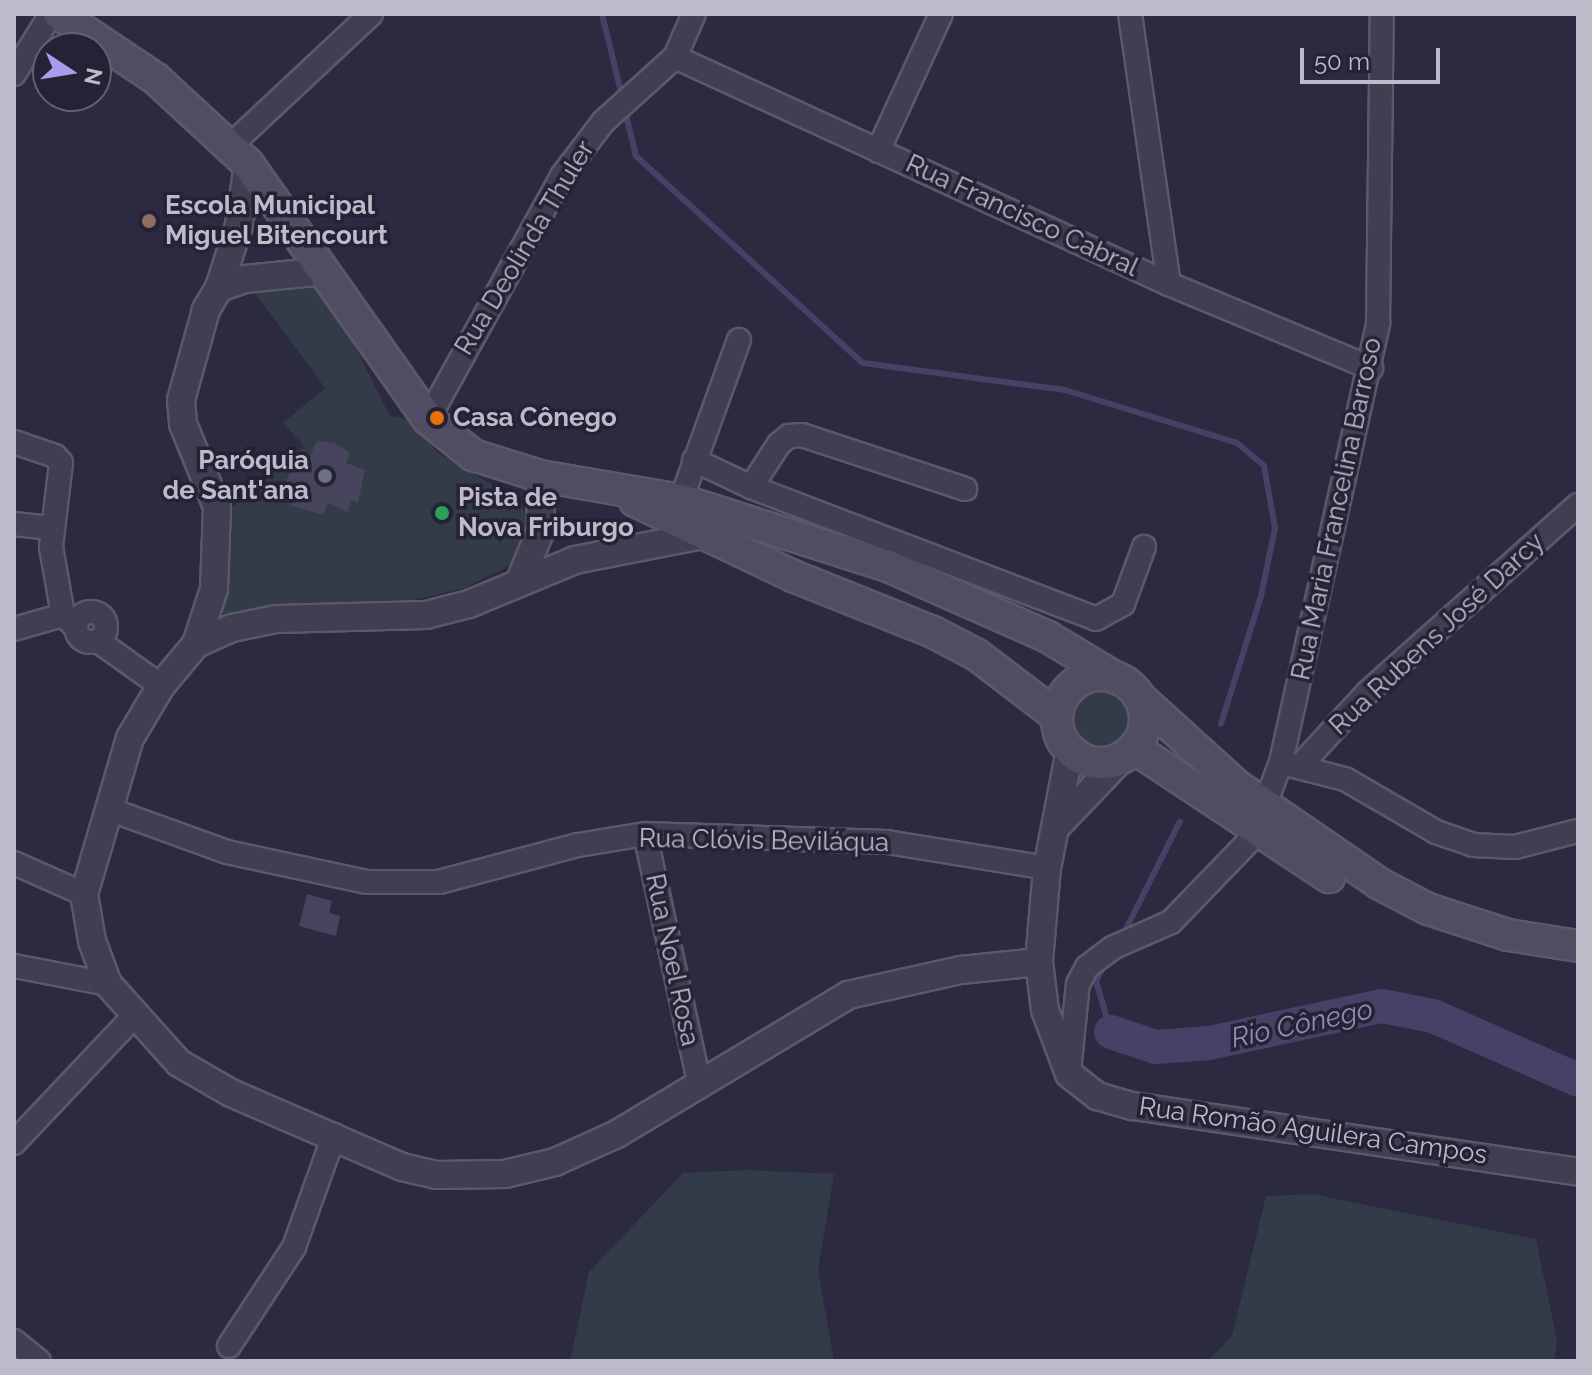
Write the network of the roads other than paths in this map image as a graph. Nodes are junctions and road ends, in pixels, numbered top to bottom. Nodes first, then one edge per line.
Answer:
1 (51, 14) edge
2 (59, 14) edge
3 (371, 14) edge
4 (694, 14) edge
5 (941, 14) edge
6 (1130, 14) edge
7 (1382, 14) edge
8 (675, 57) junction
9 (14, 74) edge
10 (878, 151) junction
11 (239, 155) junction
12 (324, 271) junction
13 (1169, 284) junction
14 (219, 288) junction
15 (739, 340) dead end
16 (1371, 368) junction
17 (428, 419) junction
18 (14, 442) edge
19 (694, 460) junction
20 (540, 476) junction
21 (751, 487) junction
22 (965, 489) dead end
23 (612, 490) junction
24 (681, 500) junction
25 (1578, 505) edge
26 (14, 524) edge
27 (52, 528) junction
28 (702, 535) junction
29 (1144, 547) dead end
30 (519, 583) junction
31 (69, 621) junction
32 (14, 629) edge
33 (196, 644) junction
34 (1116, 678) junction
35 (161, 686) junction
36 (1139, 697) junction
37 (1057, 716) junction
38 (1070, 750) junction
39 (1128, 753) junction
40 (1290, 765) junction
41 (111, 810) junction
42 (1262, 819) junction
43 (1056, 827) junction
44 (1578, 831) edge
45 (645, 834) junction
46 (14, 863) edge
47 (1047, 868) junction
48 (84, 894) junction
49 (1578, 946) edge
50 (1039, 962) junction
51 (14, 966) edge
52 (1578, 966) edge
53 (108, 984) junction
54 (134, 1016) junction
55 (1069, 1074) junction
56 (700, 1086) junction
57 (334, 1135) junction
58 (14, 1143) edge
59 (1578, 1172) edge
60 (14, 1341) edge
61 (229, 1346) dead end
62 (39, 1361) edge

1 - 9 street
2 - 11 main road
3 - 11 street
4 - 8 street, Rua Deolinda Thuler
5 - 10 street
6 - 13 street
7 - 16 street, Rua Maria Francelina Barroso
8 - 10 street, Rua Francisco Cabral
8 - 17 street, Rua Deolinda Thuler
10 - 13 street, Rua Francisco Cabral
11 - 12 main road
11 - 14 street
12 - 14 street
12 - 17 main road
13 - 16 street, Rua Francisco Cabral
14 - 33 street
15 - 19 street
16 - 40 street, Rua Maria Francelina Barroso
17 - 20 main road
18 - 27 street
19 - 21 street
19 - 24 street
20 - 23 main road
20 - 30 street
21 - 22 street
21 - 29 street
23 - 24 main road
23 - 28 main road
24 - 34 main road
25 - 40 street, Rua Rubens José Darcy
26 - 27 street
27 - 31 street
28 - 30 street
28 - 37 main road
30 - 33 street
31 - 32 street
31 - 35 street
33 - 35 street
34 - 36 main road
34 - 37 main road
35 - 41 street
36 - 39 main road
36 - 42 main road
37 - 38 main road
38 - 39 main road
38 - 43 street
39 - 42 main road
39 - 43 street
40 - 42 street, Rua Maria Francelina Barroso
40 - 44 street
41 - 45 street, Rua Clóvis Beviláqua
41 - 48 street
42 - 49 main road
42 - 52 main road
42 - 55 street
43 - 47 street
45 - 47 street, Rua Clóvis Beviláqua
45 - 56 street, Rua Noel Rosa
46 - 48 street
47 - 50 street
48 - 53 street
50 - 55 street
50 - 56 street
51 - 53 street
53 - 54 street
54 - 57 street
54 - 58 street
55 - 59 street, Rua Romão Aguilera Campos
56 - 57 street
57 - 61 street
60 - 62 street

